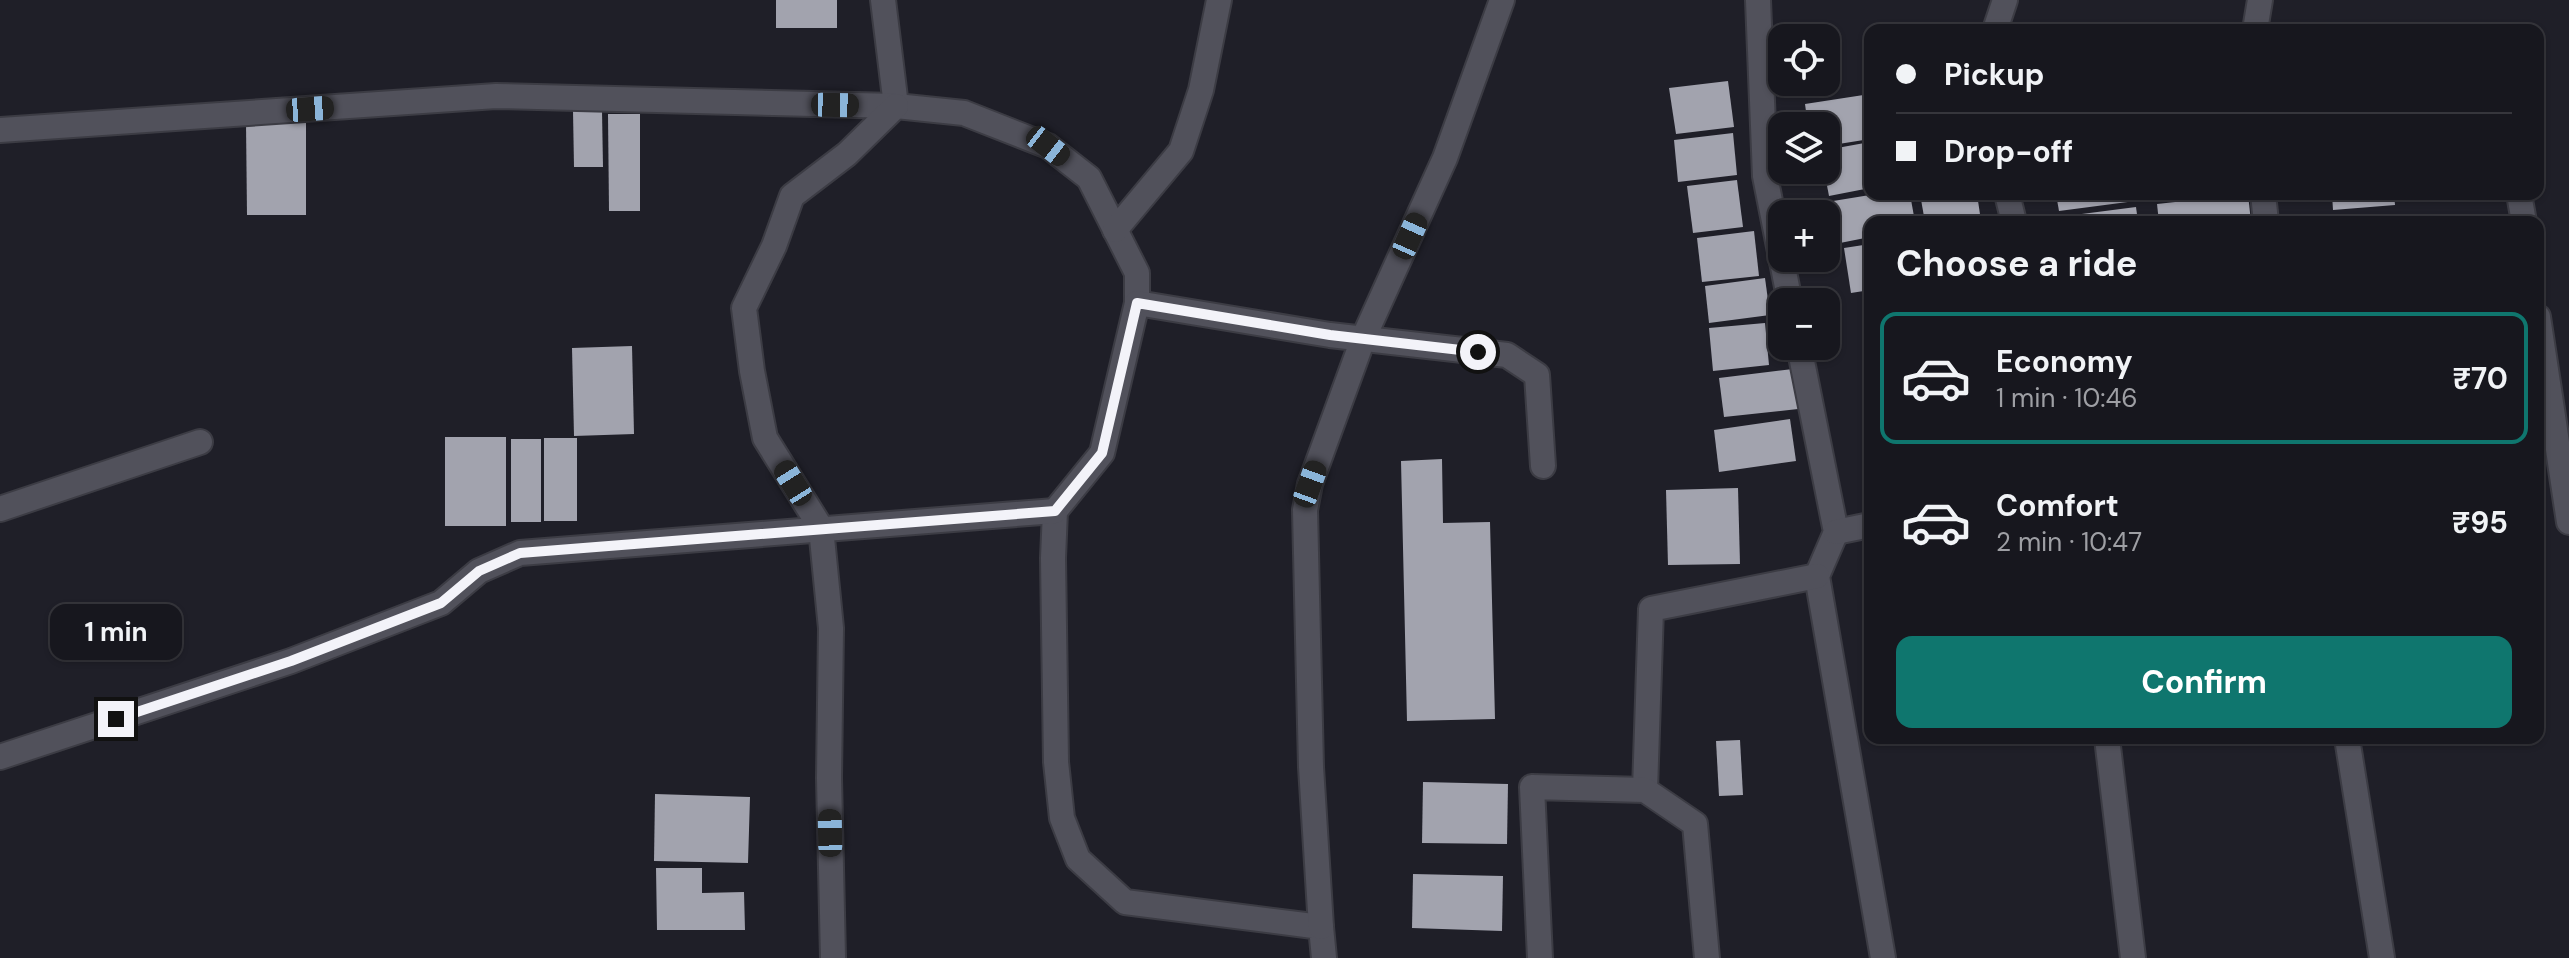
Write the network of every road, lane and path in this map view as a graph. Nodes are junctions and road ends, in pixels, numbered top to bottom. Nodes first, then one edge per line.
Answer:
1 (883, 0) edge
2 (1219, 0) edge
3 (1502, 0) edge
4 (1758, 0) edge
5 (2005, 0) edge
6 (2260, 0) edge
7 (1997, 24) edge
8 (2256, 24) edge
9 (896, 106) junction
10 (0, 130) edge
11 (1115, 230) junction
12 (1787, 288) edge
13 (1137, 303) junction
14 (1363, 339) junction
15 (2544, 351) edge
16 (1802, 360) edge
17 (2552, 397) edge
18 (200, 442) dead end
19 (1543, 466) dead end
20 (0, 509) edge
21 (1055, 511) junction
22 (2569, 522) edge
23 (1864, 526) edge
24 (821, 528) junction
25 (1836, 532) junction
26 (1817, 576) junction
27 (2108, 744) edge
28 (2348, 744) edge
29 (0, 757) edge
30 (1645, 790) junction
31 (1321, 927) junction
32 (833, 958) edge
33 (1324, 958) edge
34 (1540, 958) edge
35 (1707, 958) edge
36 (1883, 958) edge
37 (2133, 958) edge
38 (2382, 958) edge

1 - 9 street
2 - 11 street
3 - 14 street
4 - 12 street
5 - 7 street
6 - 8 street
9 - 10 street
9 - 11 street
9 - 24 street
11 - 13 street
13 - 14 street
13 - 21 street
14 - 19 street
14 - 31 street
15 - 17 street
16 - 25 street
17 - 22 street
18 - 20 street
21 - 24 street
21 - 31 street
23 - 25 street
24 - 29 street
24 - 32 street
25 - 26 street
26 - 30 street
26 - 36 street
27 - 37 street
28 - 38 street
30 - 34 street
30 - 35 street
31 - 33 street

